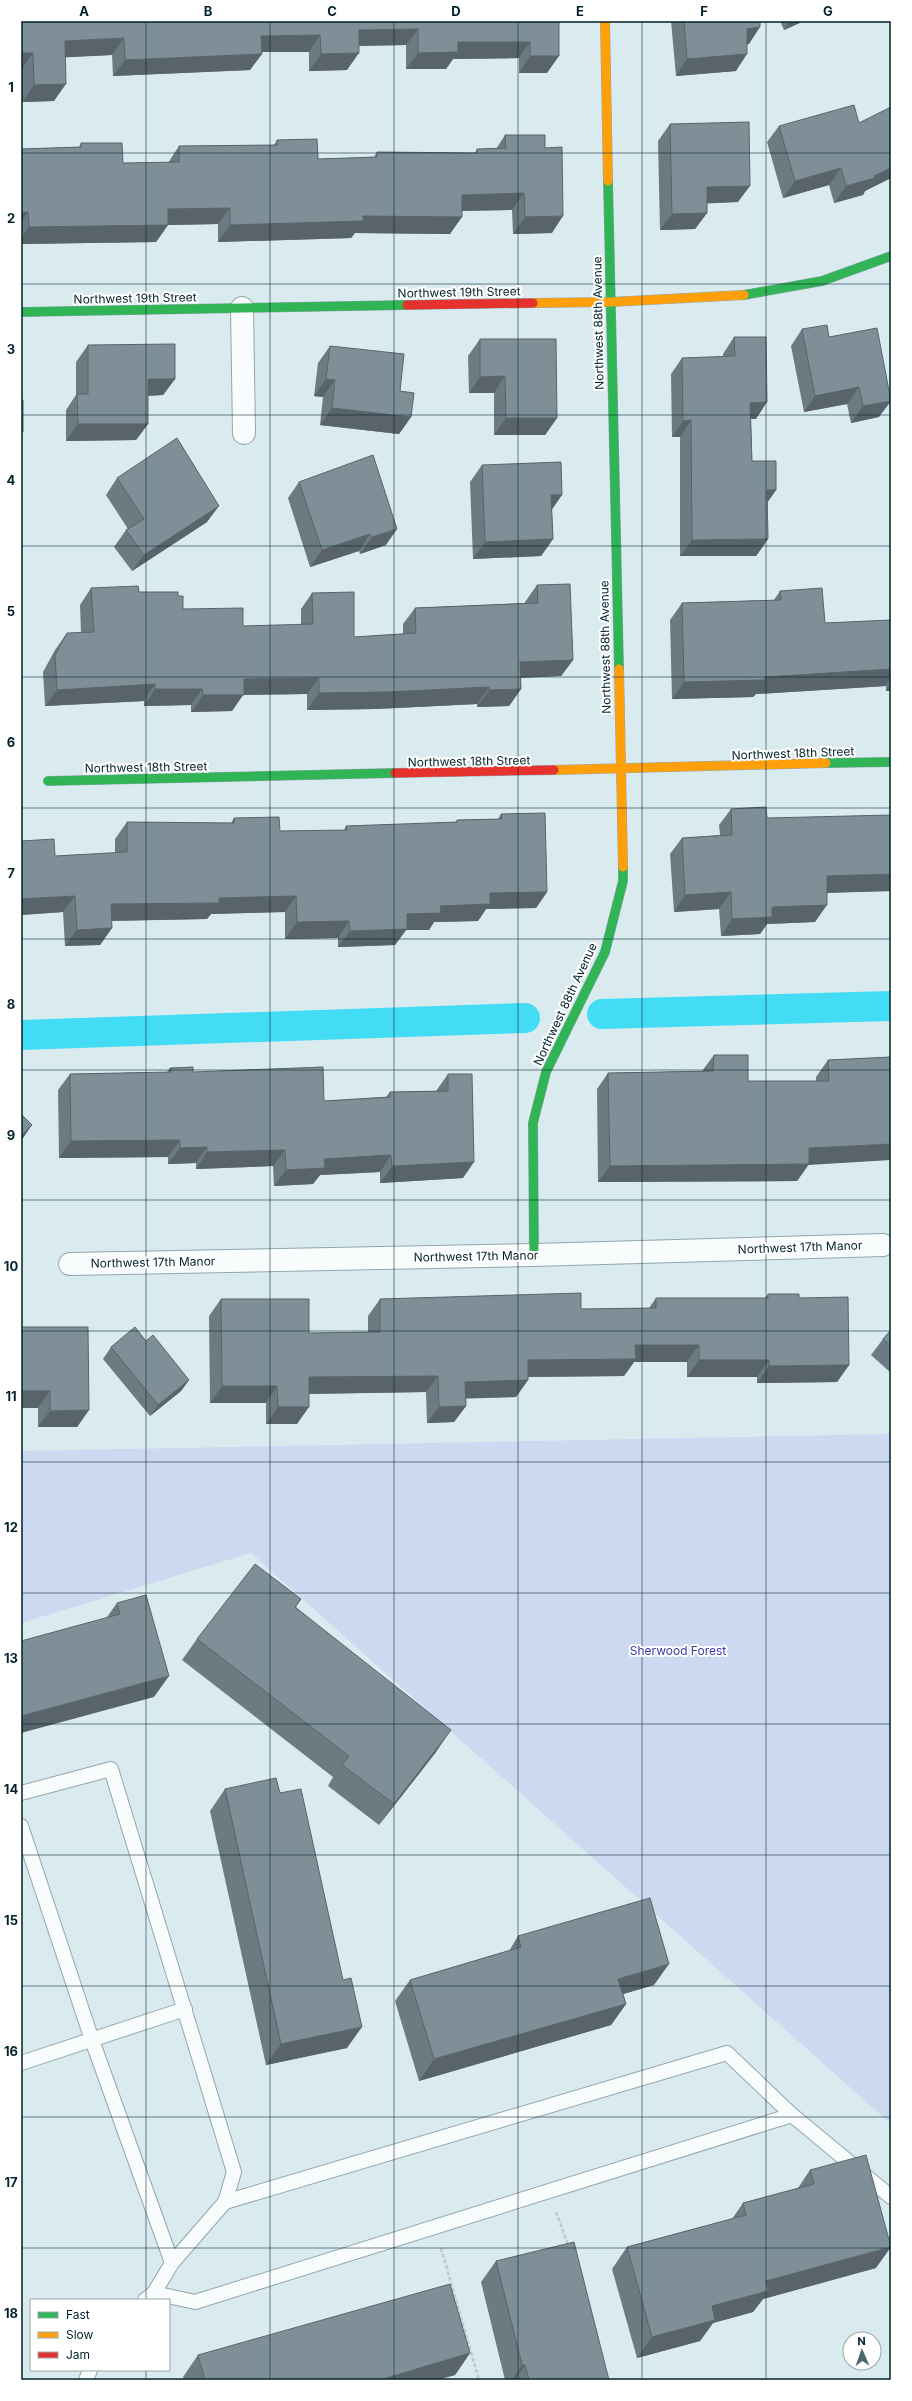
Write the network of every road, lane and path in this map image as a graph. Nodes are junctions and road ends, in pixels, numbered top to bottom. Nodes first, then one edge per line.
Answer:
1 (605, 21) edge
2 (891, 256) edge
3 (610, 302) junction
4 (242, 308) junction
5 (21, 312) edge
6 (244, 433) dead end
7 (891, 762) edge
8 (619, 770) junction
9 (48, 781) dead end
10 (883, 1245) dead end
11 (534, 1255) junction
12 (70, 1264) dead end
13 (21, 1793) edge
14 (21, 1826) edge
15 (185, 2009) junction
16 (92, 2040) junction
17 (21, 2063) edge
18 (792, 2115) junction
19 (549, 2191) junction
20 (891, 2197) edge
21 (224, 2202) junction
22 (435, 2227) junction
23 (571, 2254) edge
24 (172, 2263) junction
25 (149, 2297) edge
26 (167, 2299) edge
27 (170, 2299) edge
28 (479, 2380) edge

1 - 3 street, Northwest 88th Avenue
2 - 3 street, Northwest 19th Street
3 - 4 street, Northwest 19th Street
3 - 8 street, Northwest 88th Avenue
4 - 5 street, Northwest 19th Street
4 - 6 street
7 - 8 street, Northwest 18th Street
8 - 9 street, Northwest 18th Street
8 - 11 street, Northwest 88th Avenue
10 - 11 street, Northwest 17th Manor
11 - 12 street, Northwest 17th Manor
13 - 15 lane
14 - 16 lane
15 - 16 lane
15 - 21 lane
16 - 17 lane
16 - 24 lane
18 - 19 lane
18 - 20 lane
18 - 21 lane
19 - 22 lane
19 - 23 path
21 - 24 lane
22 - 27 lane
22 - 28 path
24 - 25 lane
25 - 26 lane

